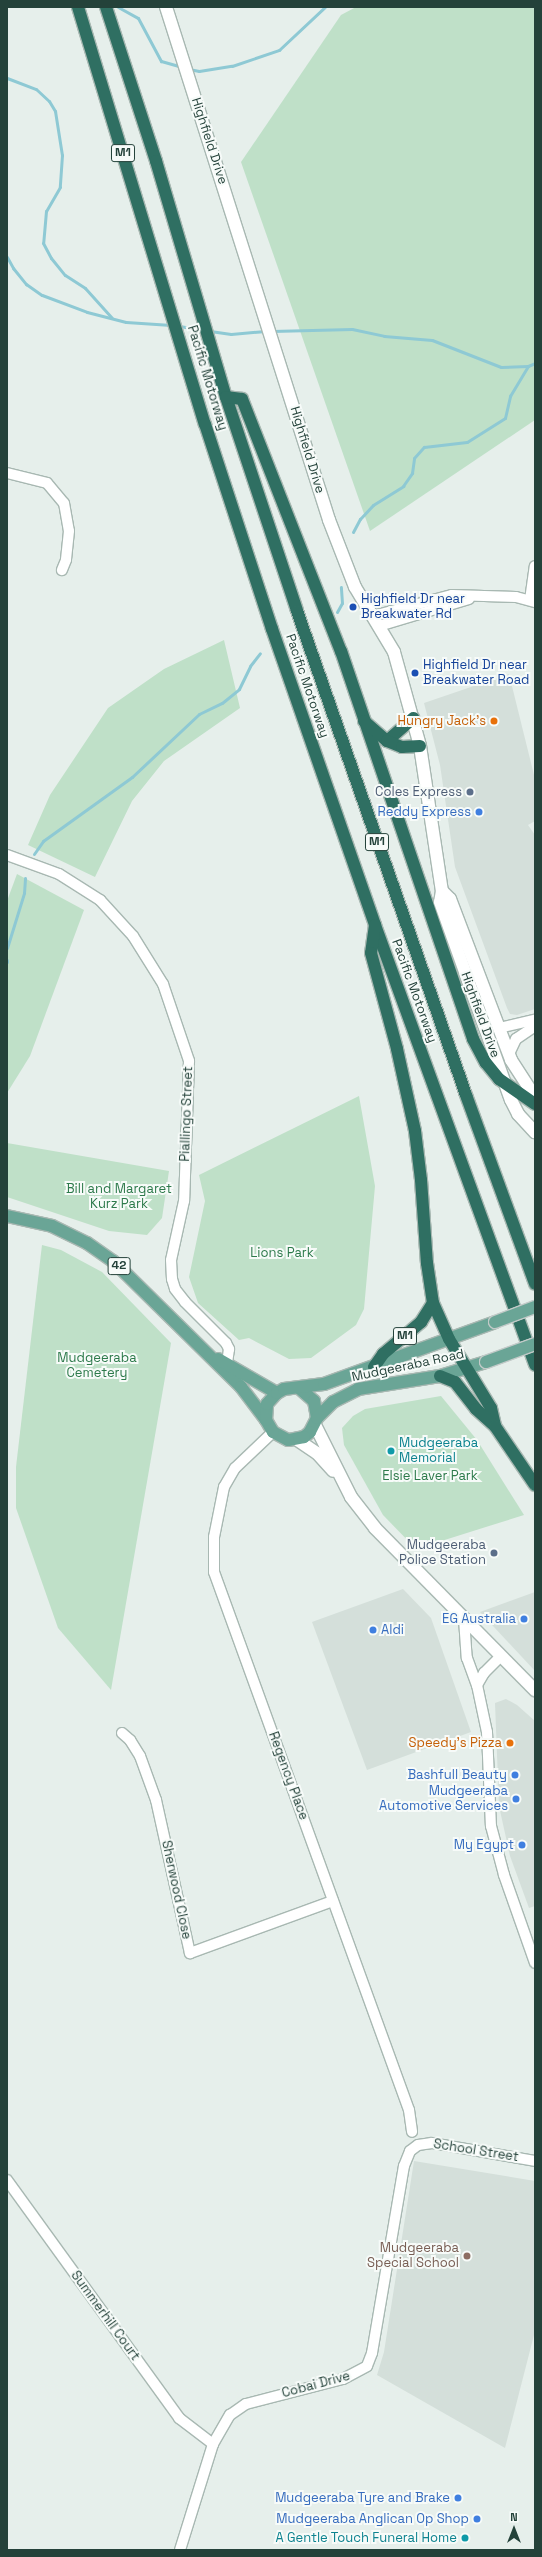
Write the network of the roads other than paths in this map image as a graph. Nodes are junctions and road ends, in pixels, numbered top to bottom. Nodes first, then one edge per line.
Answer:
1 (78, 7) edge
2 (106, 7) edge
3 (166, 7) edge
4 (226, 397) junction
5 (7, 473) edge
6 (535, 566) edge
7 (62, 570) dead end
8 (532, 601) edge
9 (376, 621) junction
10 (412, 718) junction
11 (364, 721) junction
12 (387, 741) junction
13 (420, 746) junction
14 (7, 855) edge
15 (442, 891) junction
16 (375, 925) junction
17 (535, 1020) edge
18 (535, 1026) edge
19 (499, 1028) junction
20 (491, 1046) junction
21 (509, 1054) junction
22 (505, 1085) junction
23 (535, 1097) edge
24 (535, 1104) edge
25 (535, 1132) edge
26 (7, 1216) edge
27 (535, 1284) edge
28 (433, 1303) junction
29 (535, 1307) edge
30 (449, 1339) junction
31 (535, 1344) edge
32 (208, 1354) junction
33 (227, 1363) junction
34 (535, 1365) edge
35 (374, 1366) junction
36 (468, 1368) junction
37 (440, 1376) junction
38 (299, 1388) junction
39 (277, 1393) junction
40 (266, 1420) junction
41 (316, 1422) junction
42 (495, 1426) junction
43 (273, 1432) junction
44 (296, 1439) junction
45 (344, 1484) junction
46 (535, 1485) edge
47 (464, 1619) junction
48 (501, 1656) junction
49 (477, 1686) junction
50 (535, 1690) edge
51 (122, 1734) dead end
52 (333, 1901) junction
53 (535, 1963) edge
54 (412, 2132) dead end
55 (418, 2145) joint
56 (535, 2161) edge
57 (7, 2180) edge
58 (213, 2444) junction
59 (180, 2550) edge

1 - 16 highway, Pacific Motorway / M1
2 - 4 highway, Pacific Motorway / M1
3 - 9 street, Highfield Drive
4 - 11 highway, M1
4 - 27 highway, Pacific Motorway / M1
5 - 7 street
6 - 8 street
8 - 9 street
9 - 10 street, Highfield Drive
10 - 12 highway
10 - 13 street, Highfield Drive
11 - 12 highway
11 - 22 highway, M1
12 - 13 highway
13 - 15 street, Highfield Drive
14 - 33 street, Piallingo Street
15 - 19 street, Highfield Drive
15 - 20 street, Highfield Drive
16 - 28 highway, M1
16 - 34 highway, Pacific Motorway / M1
17 - 19 street
18 - 21 street
19 - 20 street
19 - 21 street, Highfield Drive
20 - 22 street, Highfield Drive
21 - 23 street, Highfield Drive
22 - 24 highway, M1
22 - 25 street, Highfield Drive
26 - 32 main road, 42
28 - 30 highway, M1
28 - 35 highway, M1
29 - 30 main road, Mudgeeraba Road, bridge
30 - 35 main road, Mudgeeraba Road
30 - 36 highway, M1
31 - 36 main road, Mudgeeraba Road, bridge
32 - 33 main road, 42
32 - 40 main road, 42
33 - 39 main road, 42
35 - 38 main road, Mudgeeraba Road
36 - 37 main road, Mudgeeraba Road
36 - 42 highway, M1
37 - 41 main road, Mudgeeraba Road
37 - 42 highway, M1
38 - 39 main road
38 - 41 main road
39 - 40 main road
40 - 43 main road
41 - 44 main road
41 - 45 street
42 - 46 highway, M1
43 - 44 main road
43 - 52 street, Regency Place
44 - 45 street
45 - 47 street
47 - 48 street
47 - 49 street
48 - 49 street
48 - 50 street
49 - 53 street
51 - 52 street, Sherwood Close
52 - 54 street, Regency Place
55 - 56 street, School Street
55 - 58 street, Cobai Drive
57 - 58 street, Summerhill Court
58 - 59 street, Cobai Drive

